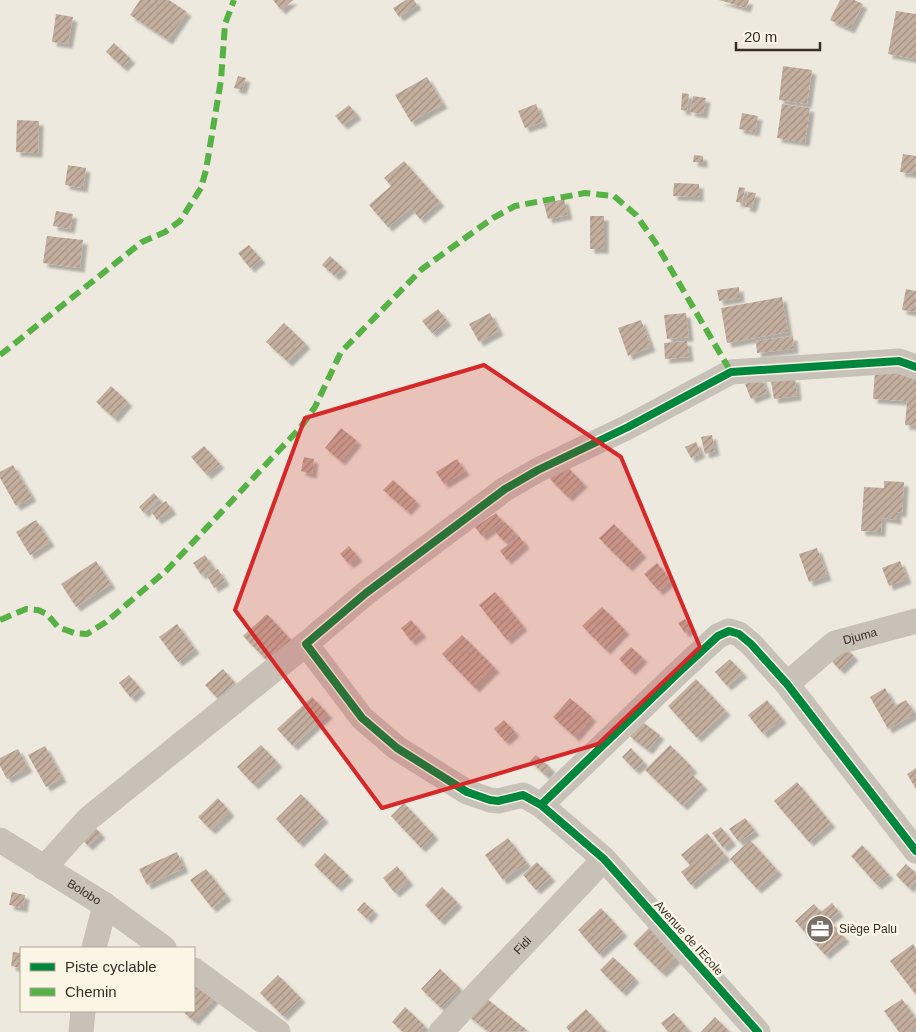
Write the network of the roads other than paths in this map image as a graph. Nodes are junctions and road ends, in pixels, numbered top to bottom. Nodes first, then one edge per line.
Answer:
1 (916, 367) edge
2 (916, 621) edge
3 (306, 644) junction
4 (787, 684) junction
5 (541, 805) junction
6 (0, 840) edge
7 (916, 851) edge
8 (604, 859) junction
9 (44, 868) junction
10 (104, 905) junction
11 (94, 947) edge
12 (163, 947) edge
13 (195, 971) edge
14 (83, 1012) edge
15 (80, 1032) edge
16 (278, 1032) edge
17 (441, 1032) edge
18 (758, 1032) edge

1 - 3 street
2 - 4 street, Djuma
3 - 5 street, Avenue de l'Ecole
3 - 9 street
4 - 5 street
4 - 7 street
5 - 8 street, Avenue de l'Ecole
6 - 9 street, Bolobo
8 - 17 street, Fidi
8 - 18 street, Avenue de l'Ecole
9 - 10 street, Bolobo
10 - 11 street
10 - 12 street, Bolobo
13 - 16 street
14 - 15 street

